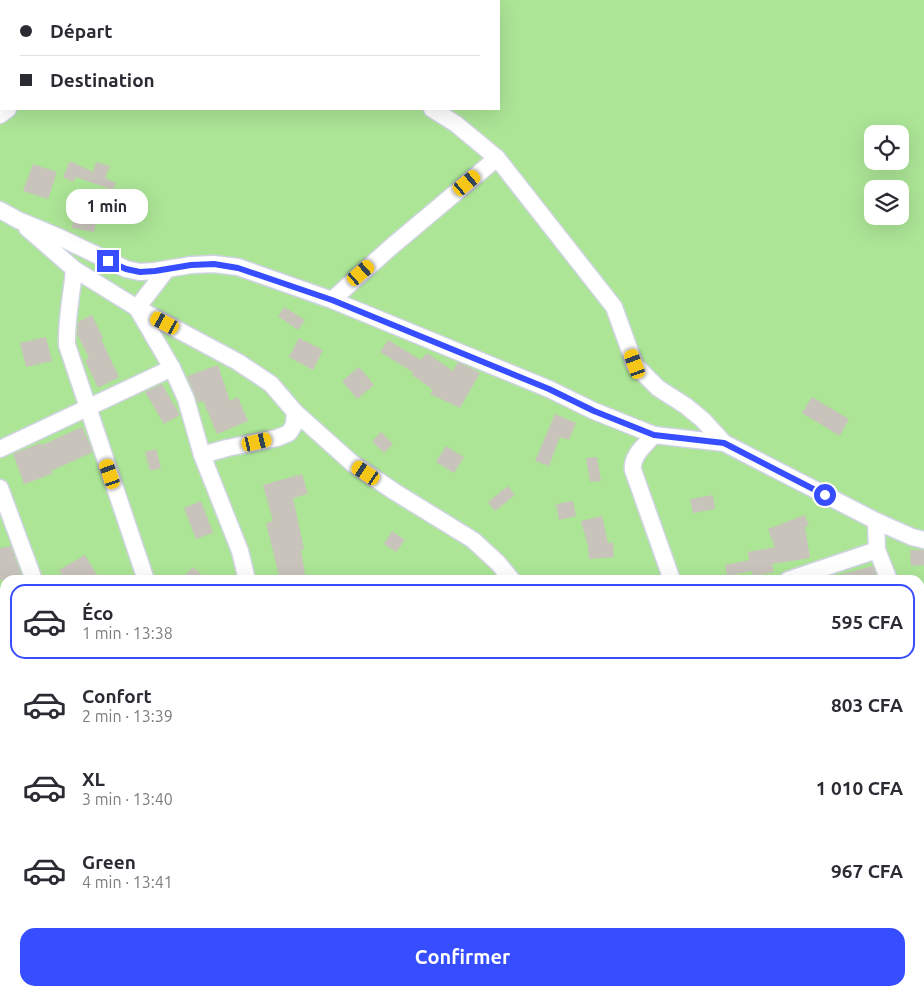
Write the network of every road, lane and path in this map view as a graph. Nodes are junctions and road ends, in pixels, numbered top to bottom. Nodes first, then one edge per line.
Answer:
1 (434, 110) edge
2 (497, 158) junction
3 (0, 210) edge
4 (18, 220) junction
5 (74, 269) junction
6 (167, 269) junction
7 (332, 300) junction
8 (137, 308) junction
9 (172, 368) junction
10 (88, 408) junction
11 (295, 412) junction
12 (654, 435) junction
13 (724, 443) junction
14 (0, 448) edge
15 (202, 455) junction
16 (0, 488) edge
17 (876, 521) junction
18 (920, 537) edge
19 (877, 550) junction
20 (32, 575) edge
21 (144, 575) edge
22 (246, 575) edge
23 (508, 575) edge
24 (670, 575) edge
25 (803, 575) edge
26 (887, 575) edge

1 - 2 street
2 - 7 street
2 - 13 street
3 - 4 street
4 - 5 street
4 - 6 street
5 - 8 street
5 - 10 street
6 - 7 street
6 - 8 street
7 - 12 street
8 - 9 street
8 - 11 street
9 - 10 street
9 - 15 street
10 - 14 street
10 - 21 street
11 - 15 street
11 - 23 street
12 - 13 street
12 - 24 street
13 - 17 street
15 - 22 street
16 - 20 street
17 - 18 street
17 - 19 street
19 - 25 street
19 - 26 street

